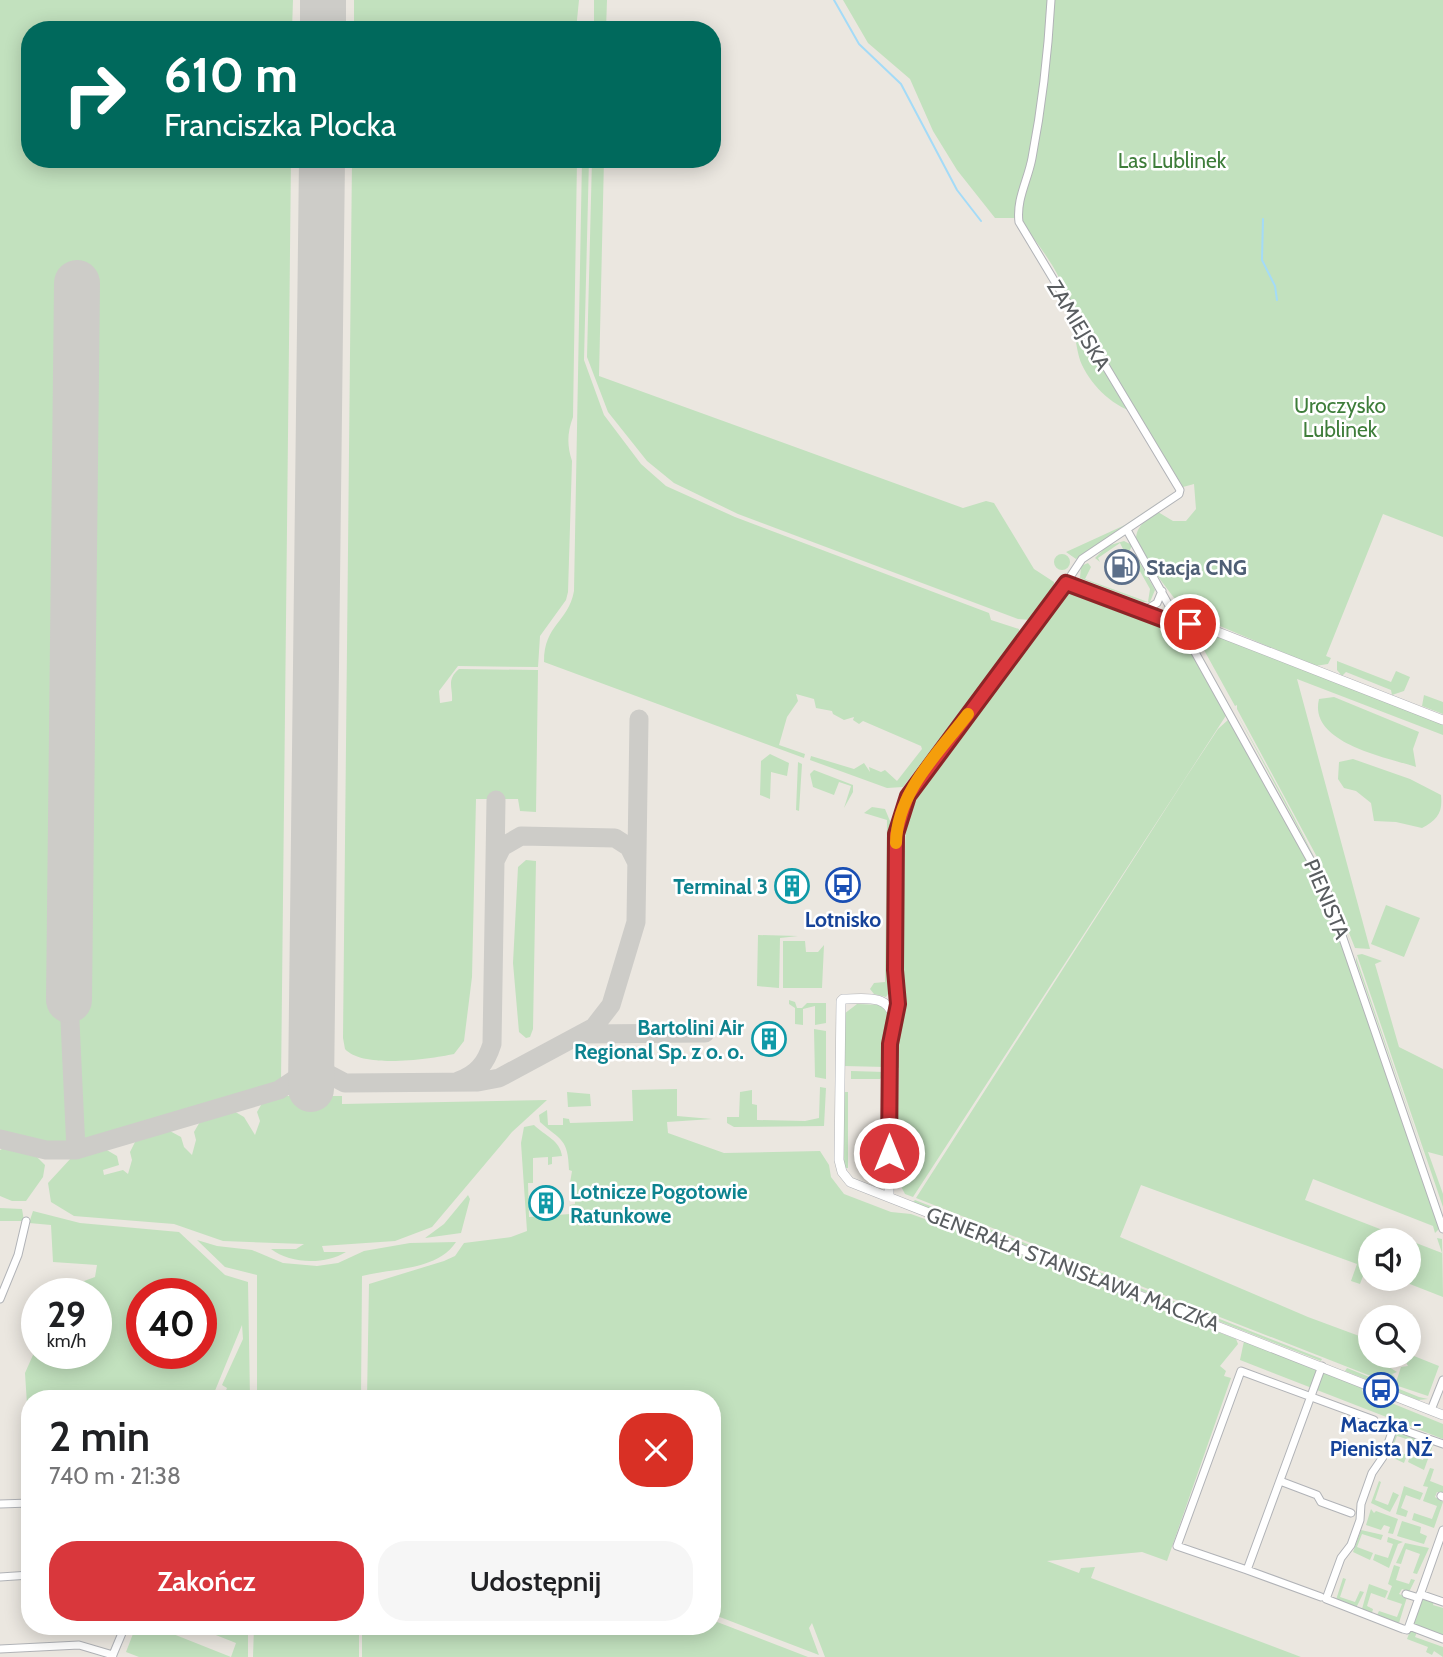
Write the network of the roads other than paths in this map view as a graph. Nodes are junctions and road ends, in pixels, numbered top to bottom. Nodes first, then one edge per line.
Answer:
1 (1051, 0) edge
2 (1127, 530) junction
3 (1066, 583) junction
4 (1162, 590) junction
5 (1142, 612) junction
6 (1181, 624) junction
7 (1443, 720) edge
8 (896, 984) junction
9 (883, 1001) junction
10 (894, 1019) junction
11 (888, 1197) junction
12 (26, 1221) dead end
13 (1443, 1229) edge
14 (0, 1299) edge
15 (1322, 1366) junction
16 (1443, 1380) edge
17 (1311, 1396) junction
18 (1431, 1410) junction
19 (1443, 1415) edge
20 (1374, 1419) dead end
21 (1443, 1444) edge
22 (1280, 1481) junction
23 (21, 1503) edge
24 (0, 1504) edge
25 (1351, 1513) dead end
26 (1443, 1530) edge
27 (1434, 1553) junction
28 (1443, 1556) edge
29 (1247, 1570) junction
30 (21, 1576) edge
31 (0, 1577) edge
32 (1406, 1594) dead end
33 (1419, 1596) junction
34 (1321, 1597) dead end
35 (1443, 1602) edge
36 (1409, 1626) junction
37 (121, 1635) edge
38 (1443, 1639) edge
39 (4, 1651) edge
40 (112, 1656) edge

1 - 2 street, ZAMIEJSKA
2 - 3 street, ZAMIEJSKA
2 - 4 street, PIENISTA
3 - 5 street
3 - 8 street
4 - 5 street
4 - 6 street, PIENISTA
5 - 6 street
6 - 7 street
6 - 13 street, PIENISTA
8 - 9 street
8 - 10 street
9 - 10 street
9 - 11 street, GENERAŁA STANISŁAWA MACZKA
10 - 11 street
11 - 15 street, GENERAŁA STANISŁAWA MACZKA
12 - 14 street
15 - 17 street
15 - 18 street, GENERAŁA STANISŁAWA MACZKA
16 - 18 street
17 - 20 street
17 - 22 street
17 - 29 street
18 - 19 street
21 - 36 street
22 - 25 street
22 - 29 street
23 - 24 street
26 - 27 street
27 - 28 street
27 - 33 street
29 - 34 street
30 - 31 street
32 - 33 street
33 - 35 street
33 - 36 street
36 - 38 street
37 - 40 street
39 - 40 street

